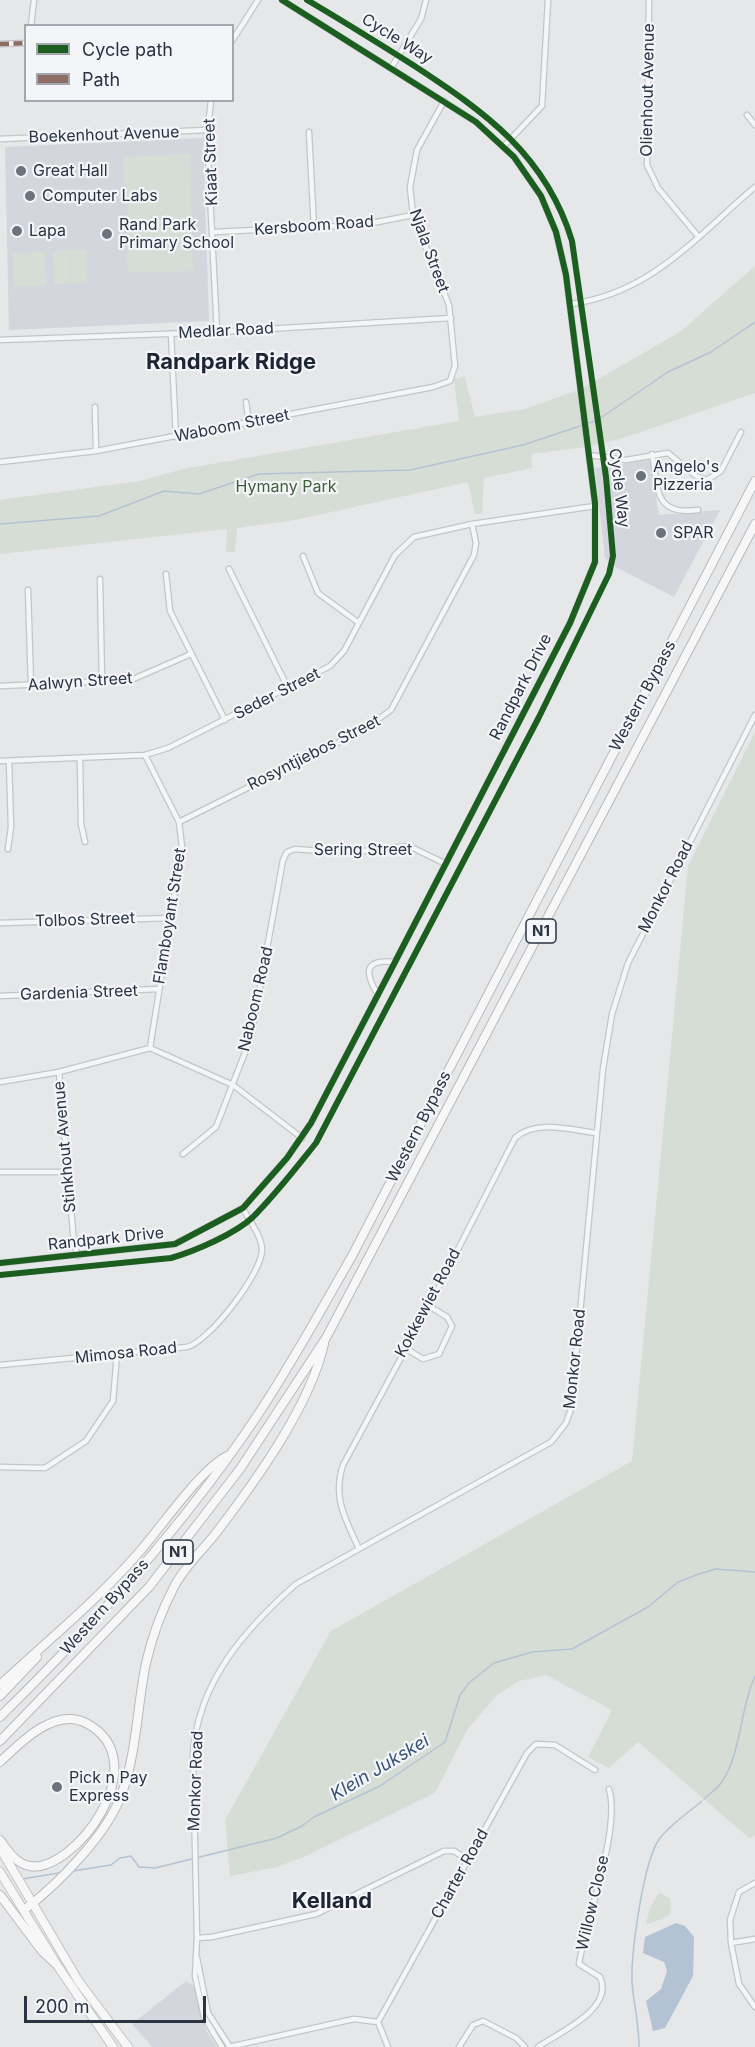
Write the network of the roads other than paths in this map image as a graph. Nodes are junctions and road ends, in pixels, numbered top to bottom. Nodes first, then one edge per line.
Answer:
1 (34, 0) edge
2 (258, 0) edge
3 (282, 0) edge
4 (426, 0) edge
5 (549, 0) edge
6 (649, 0) edge
7 (31, 24) edge
8 (234, 38) edge
9 (24, 43) edge
10 (0, 44) edge
11 (391, 68) junction
12 (444, 100) junction
13 (211, 102) edge
14 (747, 115) dead end
15 (755, 125) edge
16 (207, 130) junction
17 (309, 132) dead end
18 (0, 139) edge
19 (504, 146) junction
20 (755, 187) edge
21 (413, 215) junction
22 (314, 229) junction
23 (214, 232) junction
24 (697, 235) junction
25 (570, 304) junction
26 (451, 318) junction
27 (217, 332) junction
28 (171, 334) junction
29 (0, 340) edge
30 (455, 372) joint
31 (246, 402) dead end
32 (95, 407) dead end
33 (249, 423) junction
34 (741, 432) dead end
35 (176, 437) junction
36 (96, 451) junction
37 (652, 454) junction
38 (589, 455) junction
39 (0, 462) edge
40 (755, 481) edge
41 (595, 506) junction
42 (698, 510) dead end
43 (472, 524) junction
44 (755, 524) edge
45 (303, 556) dead end
46 (229, 568) dead end
47 (166, 574) dead end
48 (100, 579) dead end
49 (28, 590) dead end
50 (359, 623) junction
51 (191, 654) junction
52 (102, 682) junction
53 (31, 685) junction
54 (0, 686) edge
55 (288, 688) junction
56 (755, 715) edge
57 (225, 720) junction
58 (145, 755) junction
59 (80, 759) junction
60 (0, 761) edge
61 (9, 761) junction
62 (178, 822) junction
63 (85, 842) dead end
64 (8, 849) dead end
65 (283, 860) joint
66 (444, 863) junction
67 (171, 918) junction
68 (0, 923) edge
69 (395, 962) junction
70 (158, 990) junction
71 (378, 995) junction
72 (0, 996) edge
73 (150, 1048) junction
74 (59, 1072) junction
75 (0, 1082) edge
76 (232, 1085) junction
77 (597, 1133) junction
78 (302, 1138) junction
79 (183, 1154) dead end
80 (0, 1172) edge
81 (67, 1172) junction
82 (243, 1208) junction
83 (78, 1256) junction
84 (0, 1263) edge
85 (429, 1305) junction
86 (326, 1338) junction
87 (405, 1348) junction
88 (117, 1354) junction
89 (0, 1365) edge
90 (229, 1455) junction
91 (0, 1467) edge
92 (359, 1549) junction
93 (78, 1614) junction
94 (0, 1685) edge
95 (0, 1696) edge
96 (0, 1717) edge
97 (0, 1742) edge
98 (0, 1762) edge
99 (595, 1770) dead end
100 (609, 1789) dead end
101 (0, 1840) edge
102 (0, 1848) edge
103 (468, 1860) junction
104 (0, 1872) edge
105 (755, 1883) edge
106 (0, 1895) edge
107 (33, 1903) junction
108 (24, 1910) junction
109 (197, 1938) junction
110 (755, 1939) edge
111 (731, 1943) junction
112 (196, 1956) junction
113 (57, 1965) junction
114 (753, 2000) edge
115 (755, 2007) edge
116 (378, 2022) junction
117 (113, 2047) edge
118 (128, 2047) edge
119 (222, 2047) edge
120 (230, 2047) edge
121 (388, 2047) edge
122 (459, 2047) edge
123 (525, 2047) edge
124 (538, 2047) edge

1 - 7 street
2 - 8 street
3 - 11 street, Randpark Drive
4 - 11 street
5 - 19 street
6 - 24 street, Olienhout Avenue
9 - 10 street
11 - 12 street, Randpark Drive
12 - 19 street, Randpark Drive
12 - 21 street, Njala Street
13 - 16 street, Kiaat Street
14 - 15 street
16 - 18 street, Boekenhout Avenue
16 - 23 street, Kiaat Street
17 - 22 street
19 - 25 street, Randpark Drive
20 - 24 street
21 - 22 street, Kersboom Road
21 - 26 street, Njala Street
22 - 23 street, Kersboom Road
23 - 27 street, Kiaat Street
24 - 25 street
25 - 38 street, Randpark Drive
26 - 27 street, Medlar Road
26 - 30 street, Njala Street
27 - 28 street, Medlar Road
28 - 29 street, Medlar Road
28 - 35 street
30 - 33 street, Waboom Street
31 - 33 street
32 - 36 street
33 - 35 street, Waboom Street
34 - 37 street
35 - 36 street, Waboom Street
36 - 39 street, Waboom Street
37 - 38 street
37 - 42 street
38 - 41 street, Randpark Drive
40 - 90 highway, Western Bypass / N1
41 - 43 street, Seder Street
41 - 66 street, Randpark Drive
43 - 50 street, Seder Street
43 - 62 street, Rosyntjiebos Street
44 - 86 highway, Western Bypass / N1
45 - 50 street
46 - 55 street
47 - 51 street
48 - 52 street
49 - 53 street
50 - 55 street, Seder Street
51 - 52 street, Aalwyn Street
51 - 57 street
52 - 53 street, Aalwyn Street
53 - 54 street, Aalwyn Street
55 - 57 street, Seder Street
56 - 77 street, Monkor Road
57 - 58 street, Seder Street
58 - 59 street, Seder Street
58 - 62 street, Flamboyant Street
59 - 61 street, Seder Street
59 - 63 street
60 - 61 street, Seder Street
61 - 64 street
62 - 67 street, Flamboyant Street
65 - 66 street, Sering Street
65 - 76 street, Naboom Road
66 - 69 street, Randpark Drive
67 - 68 street, Tolbos Street
67 - 70 street, Flamboyant Street
69 - 71 street, Randpark Drive
69 - 71 street
70 - 72 street, Gardenia Street
70 - 73 street, Flamboyant Street
71 - 78 street, Randpark Drive
73 - 74 street
73 - 76 street
74 - 75 street
74 - 81 street, Stinkhout Avenue
76 - 78 street
76 - 79 street, Naboom Road
77 - 85 street, Kokkewiet Road
77 - 92 street, Monkor Road
78 - 82 street, Randpark Drive
80 - 81 street
81 - 83 street, Stinkhout Avenue
82 - 83 street, Randpark Drive
82 - 88 street, Mimosa Road
83 - 84 street, Randpark Drive
85 - 87 street, Kokkewiet Road
85 - 87 street
86 - 97 highway, Western Bypass / N1
86 - 107 highway
87 - 92 street, Kokkewiet Road
88 - 89 street, Mimosa Road
88 - 91 street
90 - 93 highway
90 - 96 highway, Western Bypass / N1
92 - 109 street, Monkor Road
93 - 94 highway
93 - 95 highway
98 - 101 highway
99 - 103 street, Charter Road
100 - 124 street, Willow Close
102 - 107 main road
103 - 109 street
103 - 116 street, Charter Road
104 - 108 main road
105 - 111 street
106 - 113 highway
107 - 108 highway
107 - 118 main road
108 - 113 main road
109 - 112 street, Monkor Road
110 - 111 street
111 - 114 street
112 - 119 street, Monkor Road
112 - 120 street, Monkor Road
113 - 117 main road
114 - 115 street
116 - 120 street
116 - 121 street
122 - 123 street

